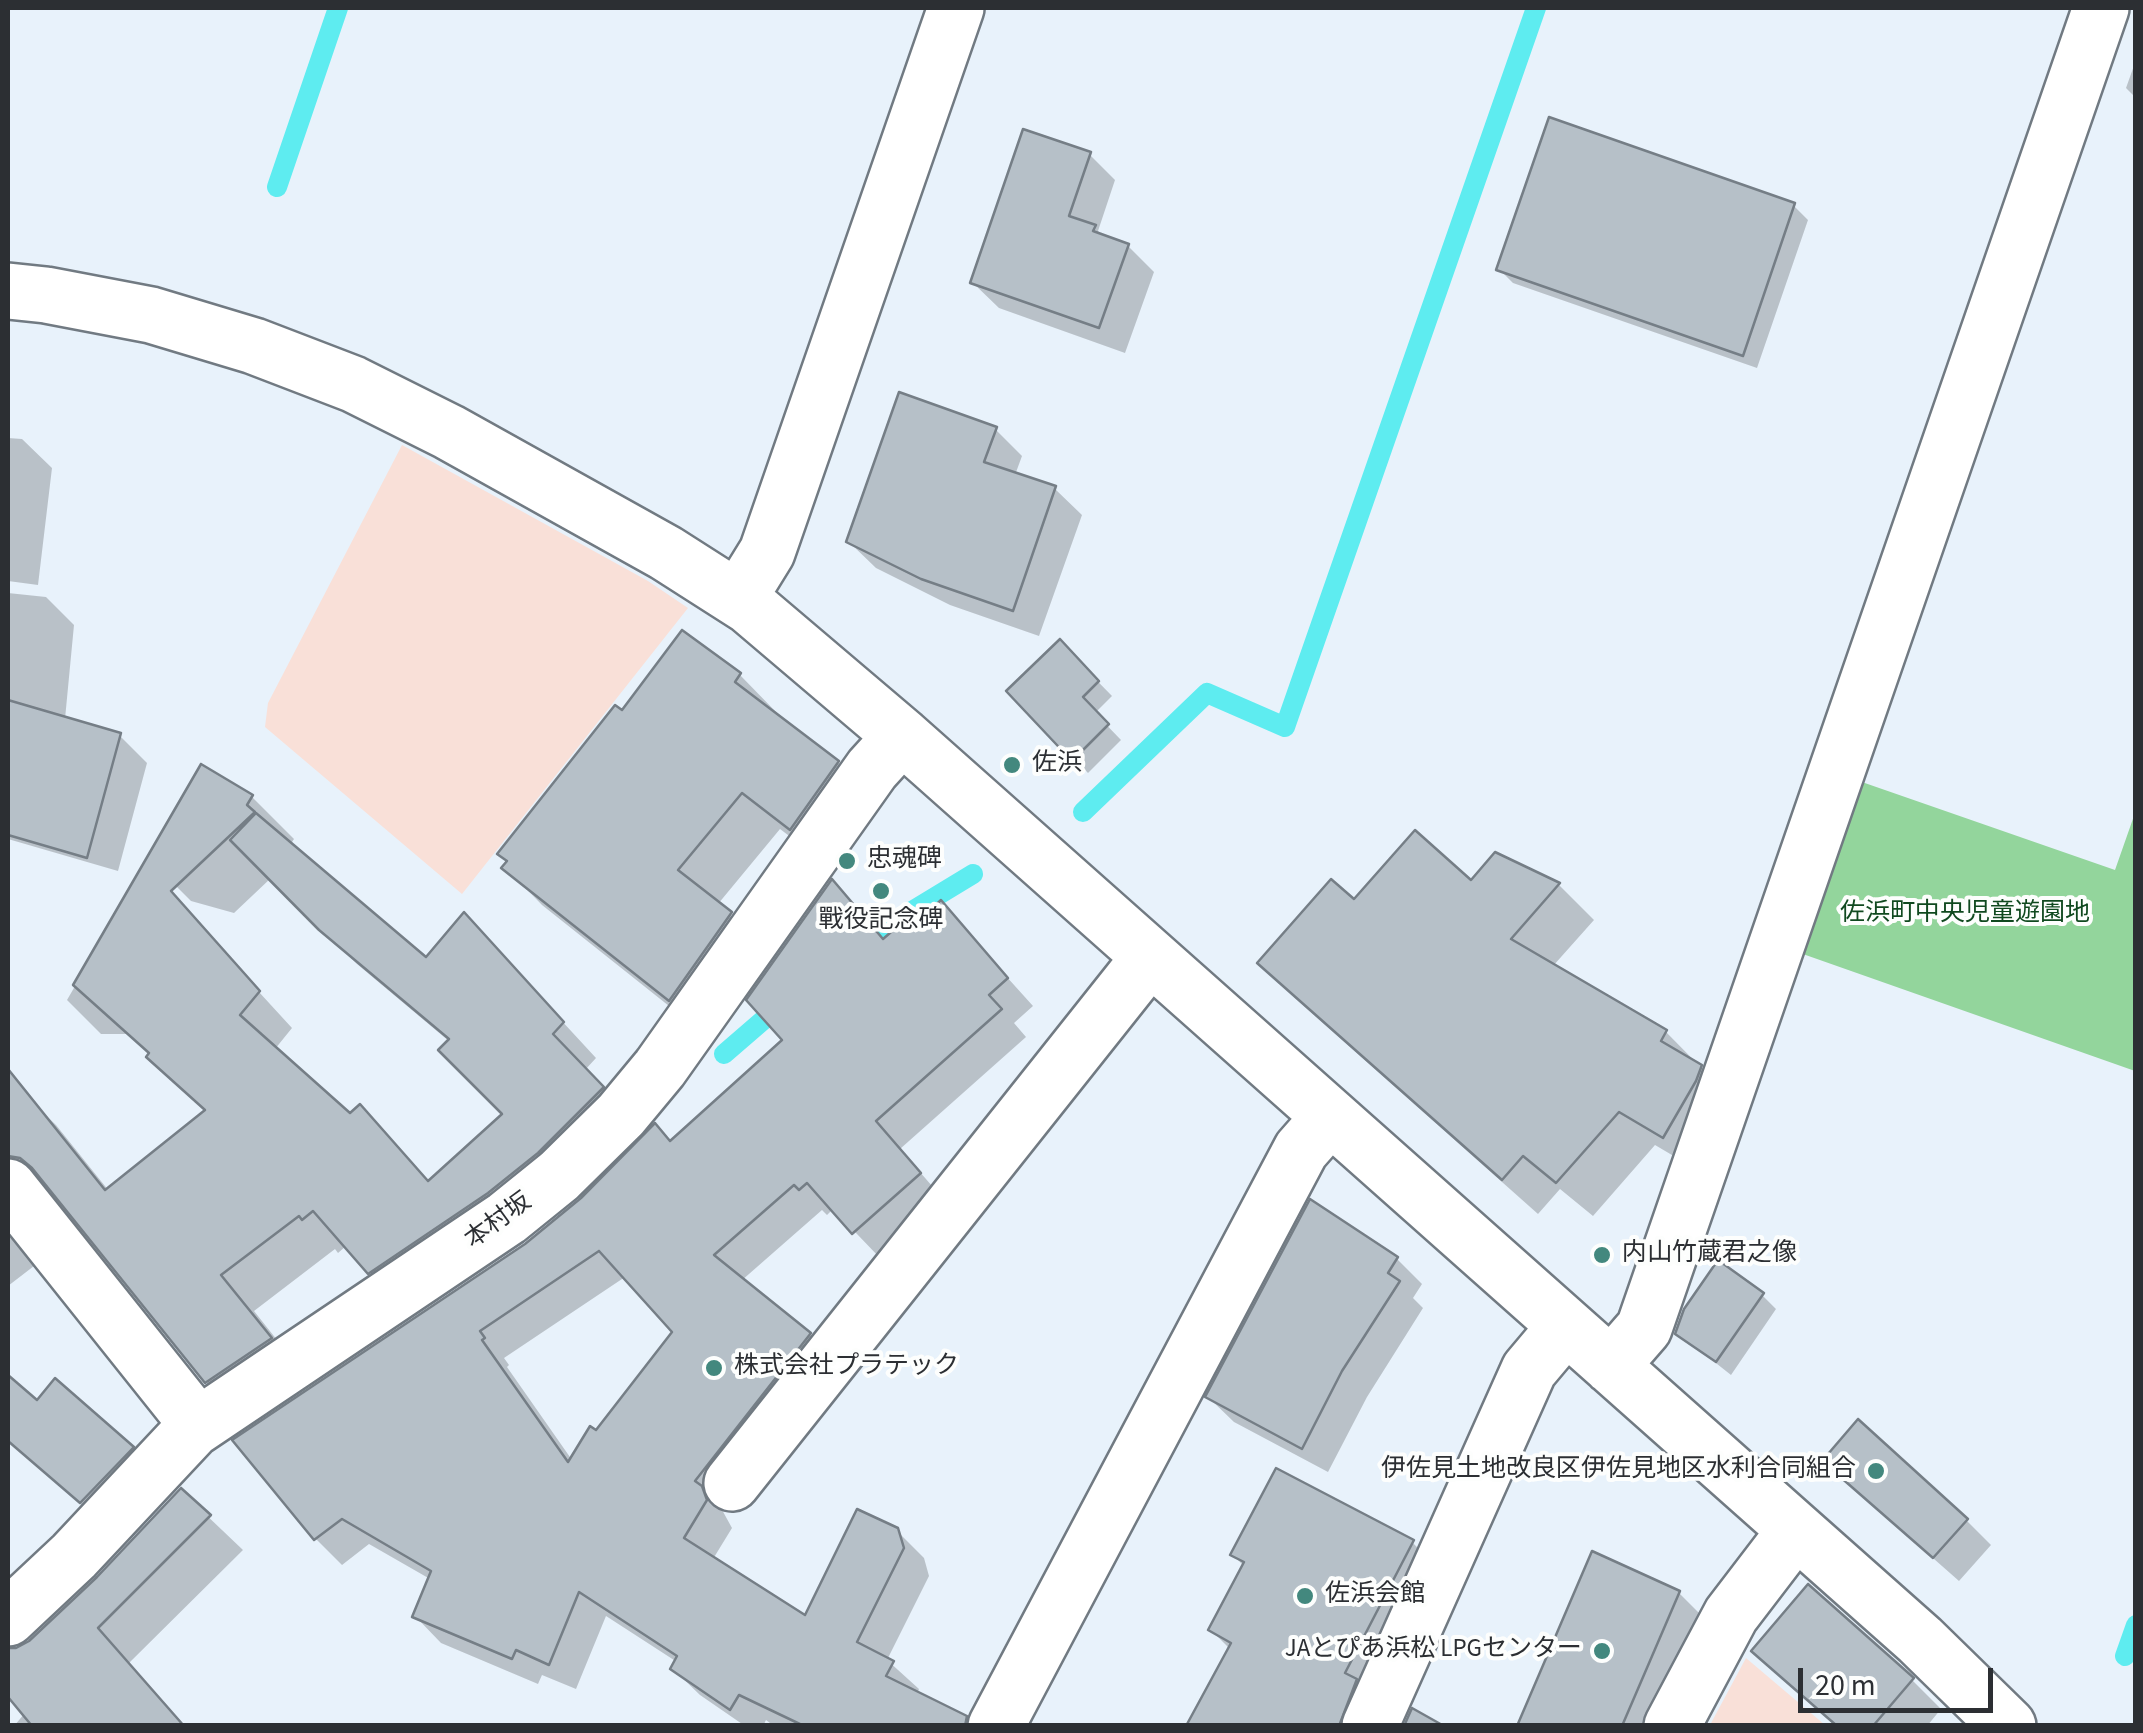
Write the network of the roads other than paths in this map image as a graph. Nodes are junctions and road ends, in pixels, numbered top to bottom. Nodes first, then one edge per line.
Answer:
1 (956, 8) edge
2 (2101, 8) edge
3 (8, 291) edge
4 (738, 599) junction
5 (902, 736) junction
6 (1150, 957) junction
7 (1330, 1117) junction
8 (8, 1186) edge
9 (1566, 1326) junction
10 (1611, 1366) junction
11 (198, 1425) junction
12 (732, 1483) dead end
13 (1796, 1530) junction
14 (8, 1618) edge
15 (996, 1726) edge
16 (1370, 1726) edge
17 (1672, 1726) edge
18 (2008, 1726) edge

1 - 4 street
2 - 10 street
3 - 4 street
4 - 5 street
5 - 6 street
5 - 11 street, 本村坂
6 - 7 street
6 - 12 street
7 - 9 street
7 - 15 street
8 - 11 street
9 - 10 street
9 - 16 street
10 - 13 street
11 - 14 street, 本村坂
13 - 17 street
13 - 18 street

